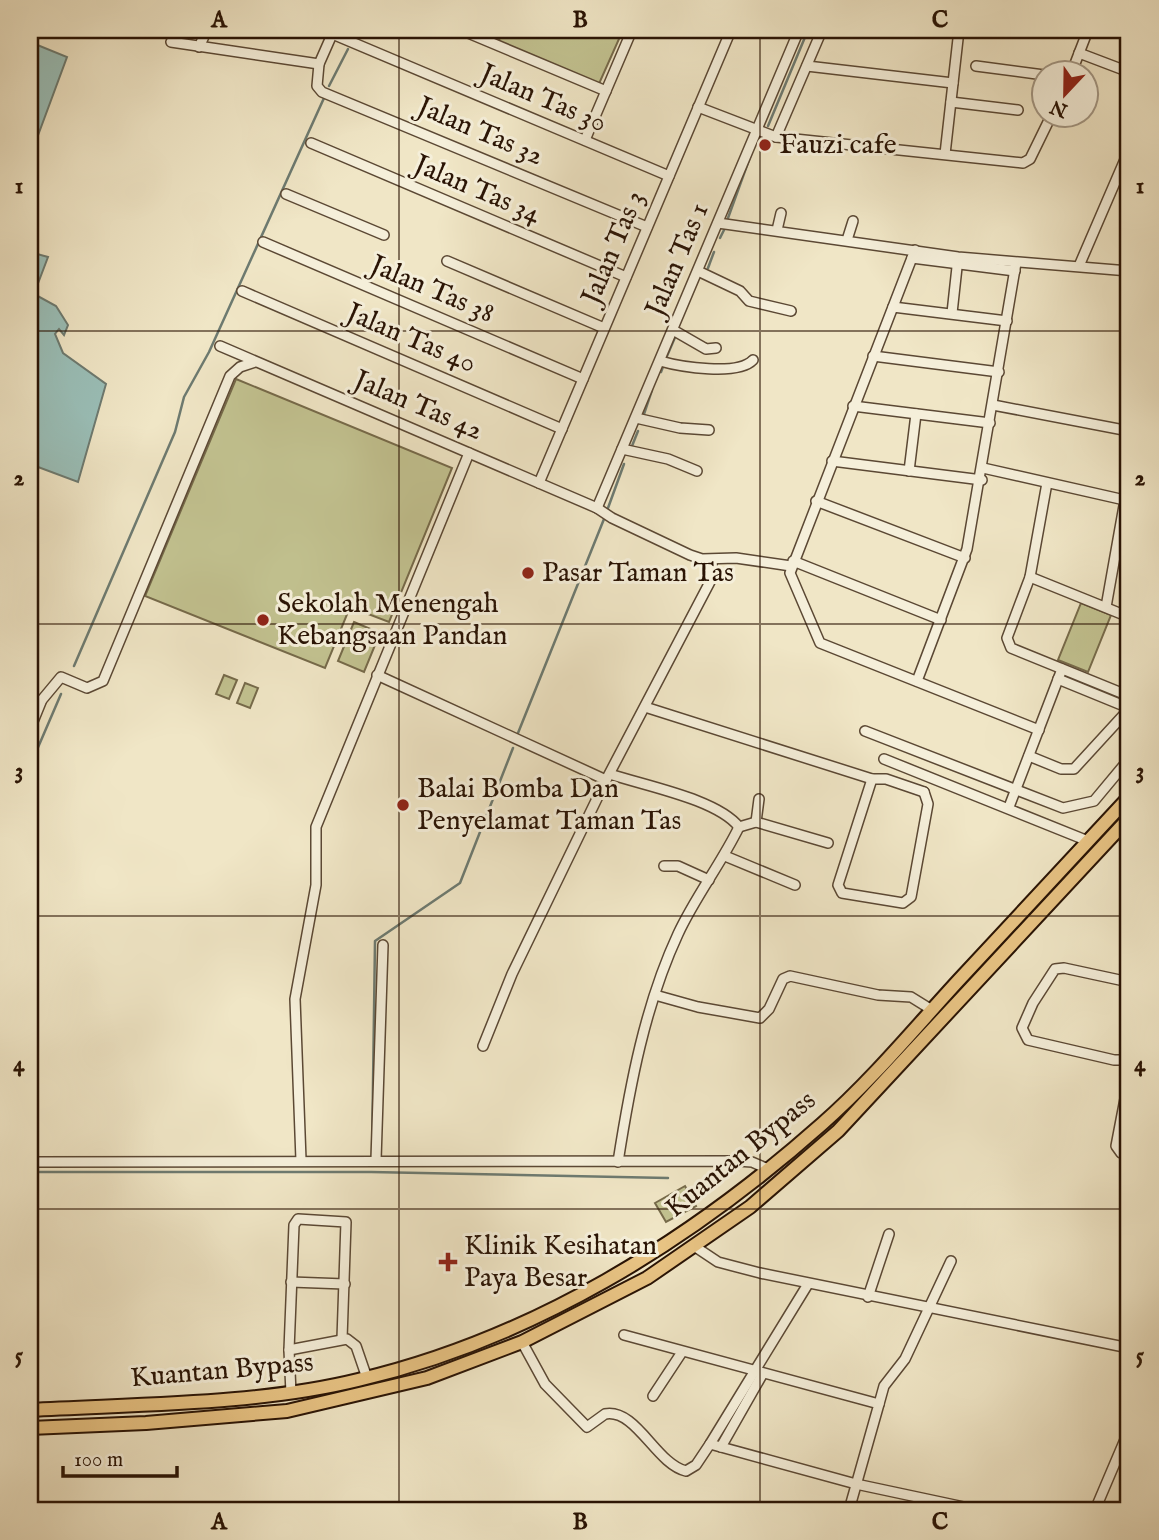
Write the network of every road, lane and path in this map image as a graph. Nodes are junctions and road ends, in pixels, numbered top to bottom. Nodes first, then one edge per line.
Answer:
1 (207, 30) edge
2 (461, 30) edge
3 (632, 30) edge
4 (731, 30) edge
5 (800, 30) edge
6 (822, 30) edge
7 (960, 30) edge
8 (1088, 30) edge
9 (330, 31) edge
10 (171, 42) dead end
11 (199, 47) junction
12 (1079, 53) junction
13 (1076, 60) edge
14 (319, 64) junction
15 (807, 66) junction
16 (976, 66) dead end
17 (1129, 72) edge
18 (1030, 73) edge
19 (953, 83) junction
20 (606, 91) junction
21 (951, 102) junction
22 (698, 107) junction
23 (1018, 110) dead end
24 (1044, 130) edge
25 (757, 131) junction
26 (776, 136) junction
27 (585, 140) junction
28 (311, 143) dead end
29 (945, 154) junction
30 (1128, 157) edge
31 (669, 176) junction
32 (286, 194) dead end
33 (781, 213) dead end
34 (853, 221) dead end
35 (718, 223) junction
36 (647, 227) junction
37 (777, 230) junction
38 (384, 235) dead end
39 (848, 240) junction
40 (263, 242) dead end
41 (913, 254) junction
42 (958, 260) junction
43 (447, 261) dead end
44 (1079, 266) junction
45 (1016, 267) junction
46 (698, 271) junction
47 (1129, 271) edge
48 (626, 277) junction
49 (242, 291) dead end
50 (893, 307) junction
51 (791, 311) dead end
52 (952, 313) junction
53 (1007, 321) junction
54 (604, 328) junction
55 (673, 330) junction
56 (220, 346) dead end
57 (716, 348) dead end
58 (873, 356) junction
59 (660, 360) junction
60 (753, 360) dead end
61 (256, 362) junction
62 (999, 372) junction
63 (583, 379) junction
64 (993, 405) junction
65 (853, 406) junction
66 (916, 414) junction
67 (636, 418) junction
68 (990, 424) junction
69 (562, 429) junction
70 (709, 430) dead end
71 (1129, 431) edge
72 (622, 449) junction
73 (469, 453) junction
74 (832, 461) junction
75 (983, 467) junction
76 (697, 471) dead end
77 (909, 471) junction
78 (982, 480) junction
79 (539, 483) junction
80 (1047, 483) junction
81 (1127, 500) edge
82 (816, 501) junction
83 (597, 508) junction
84 (965, 558) junction
85 (712, 560) junction
86 (792, 564) junction
87 (1030, 577) junction
88 (1106, 607) junction
89 (1129, 617) edge
90 (941, 620) junction
91 (1062, 669) junction
92 (377, 675) junction
93 (1058, 679) junction
94 (917, 681) junction
95 (1129, 695) edge
96 (41, 701) junction
97 (645, 707) junction
98 (30, 709) edge
99 (1129, 709) edge
100 (30, 729) edge
101 (1039, 730) junction
102 (865, 731) dead end
103 (1028, 756) junction
104 (884, 759) dead end
105 (1129, 759) edge
106 (608, 777) junction
107 (931, 777) junction
108 (872, 779) junction
109 (1016, 789) junction
110 (924, 792) junction
111 (1129, 797) edge
112 (759, 799) dead end
113 (1009, 807) junction
114 (1129, 818) edge
115 (756, 822) junction
116 (740, 827) junction
117 (1088, 841) junction
118 (828, 843) dead end
119 (725, 856) junction
120 (664, 866) dead end
121 (709, 880) junction
122 (795, 885) dead end
123 (383, 945) dead end
124 (1129, 982) edge
125 (655, 995) junction
126 (932, 1010) junction
127 (483, 1046) dead end
128 (1129, 1056) edge
129 (1129, 1078) edge
130 (1129, 1156) edge
131 (301, 1160) junction
132 (376, 1160) junction
133 (30, 1162) edge
134 (618, 1162) junction
135 (768, 1169) junction
136 (888, 1234) dead end
137 (694, 1246) junction
138 (951, 1261) dead end
139 (291, 1282) junction
140 (345, 1284) junction
141 (808, 1284) junction
142 (868, 1297) junction
143 (926, 1308) junction
144 (624, 1335) dead end
145 (342, 1339) junction
146 (523, 1342) junction
147 (1129, 1348) edge
148 (289, 1350) junction
149 (682, 1352) junction
150 (759, 1374) junction
151 (368, 1378) junction
152 (291, 1393) junction
153 (653, 1396) dead end
154 (879, 1404) junction
155 (30, 1410) edge
156 (30, 1428) edge
157 (1129, 1430) edge
158 (710, 1444) junction
159 (721, 1447) junction
160 (856, 1484) junction
161 (849, 1510) edge
162 (978, 1510) edge
163 (1095, 1510) edge

1 - 11 street
2 - 20 street
3 - 20 street
4 - 22 street, Jalan Tas 3
5 - 25 street, Jalan Tas 1
6 - 15 street
7 - 19 street
8 - 12 street
9 - 14 street
9 - 27 street, Jalan Tas 30
10 - 11 street
11 - 14 street
12 - 13 street
12 - 17 street
14 - 36 street, Jalan Tas 32
15 - 19 street
15 - 26 street
16 - 18 street
19 - 21 street
20 - 27 street
21 - 23 street
21 - 29 street
22 - 25 street
22 - 31 street, Jalan Tas 3
24 - 29 street
25 - 26 street
25 - 35 street, Jalan Tas 1
26 - 29 street
27 - 31 street, Jalan Tas 30
28 - 48 street, Jalan Tas 34
30 - 44 street
31 - 36 street, Jalan Tas 3
32 - 38 street
33 - 37 street
34 - 39 street
35 - 37 street
35 - 46 street, Jalan Tas 1
36 - 48 street, Jalan Tas 3
37 - 39 street
39 - 41 street
40 - 63 street, Jalan Tas 38
41 - 42 street
41 - 50 street
42 - 45 street
42 - 52 street
43 - 54 street
44 - 45 street
44 - 47 street
45 - 53 street
46 - 51 street
46 - 55 street, Jalan Tas 1
48 - 54 street, Jalan Tas 3
49 - 69 street, Jalan Tas 40
50 - 52 street
50 - 58 street
52 - 53 street
53 - 62 street
54 - 63 street, Jalan Tas 3
55 - 57 street
55 - 59 street, Jalan Tas 1
56 - 61 street, Jalan Tas 42
58 - 62 street
58 - 65 street
59 - 60 street
59 - 67 street, Jalan Tas 1
61 - 73 street, Jalan Tas 42
61 - 96 street
62 - 64 street
63 - 69 street, Jalan Tas 3
64 - 68 street
64 - 71 street
65 - 66 street
65 - 74 street
66 - 68 street
66 - 77 street
67 - 70 street
67 - 72 street, Jalan Tas 1
68 - 75 street
69 - 79 street, Jalan Tas 3
72 - 76 street
72 - 83 street, Jalan Tas 1
73 - 79 street, Jalan Tas 42
73 - 92 street
74 - 77 street
74 - 82 street
75 - 78 street
75 - 80 street
77 - 78 street
78 - 84 street
79 - 83 street, Jalan Tas 42
80 - 81 street
80 - 87 street
81 - 88 street
82 - 84 street
82 - 86 street
83 - 85 street, Jalan Tas 42
84 - 90 street
85 - 86 street, Jalan Tas 42
85 - 97 street
86 - 90 street, Jalan Tas 42
86 - 94 street
87 - 88 street
87 - 91 street
88 - 89 street
90 - 94 street
91 - 93 street
91 - 95 street
92 - 106 street
92 - 131 street
93 - 99 street
93 - 101 street
94 - 101 street
96 - 98 street
96 - 100 street
97 - 106 street
97 - 108 street
99 - 103 street
101 - 103 street
102 - 109 street
103 - 109 street
104 - 107 street
105 - 109 street
106 - 116 street
106 - 127 street
107 - 110 street
107 - 113 street
108 - 110 street
108 - 110 street
109 - 113 street
111 - 117 highway, Kuantan Bypass
112 - 115 street
113 - 117 street
114 - 137 highway, Kuantan Bypass
115 - 116 street
115 - 118 street
116 - 119 street
117 - 126 highway, Kuantan Bypass
119 - 121 street
119 - 122 street
120 - 121 street
121 - 125 street
123 - 132 street
124 - 128 street
125 - 126 street
125 - 134 street
126 - 135 highway, Kuantan Bypass
129 - 130 street
131 - 132 street
131 - 133 street
132 - 134 street
134 - 135 street
135 - 151 highway, Kuantan Bypass
136 - 142 street
137 - 141 street
137 - 146 highway, Kuantan Bypass
138 - 143 street
139 - 140 street
139 - 140 street
139 - 148 street
140 - 145 street
141 - 142 street
141 - 150 street
142 - 143 street
143 - 147 street
143 - 154 street
144 - 149 street
145 - 148 street
145 - 151 street
146 - 156 highway, Kuantan Bypass
146 - 158 street
148 - 152 street
149 - 150 street
149 - 153 street
150 - 154 street
150 - 158 street
150 - 159 street
151 - 152 highway, Kuantan Bypass
152 - 155 highway, Kuantan Bypass
154 - 160 street
157 - 163 street
158 - 159 street
159 - 160 street
160 - 161 street
160 - 162 street

